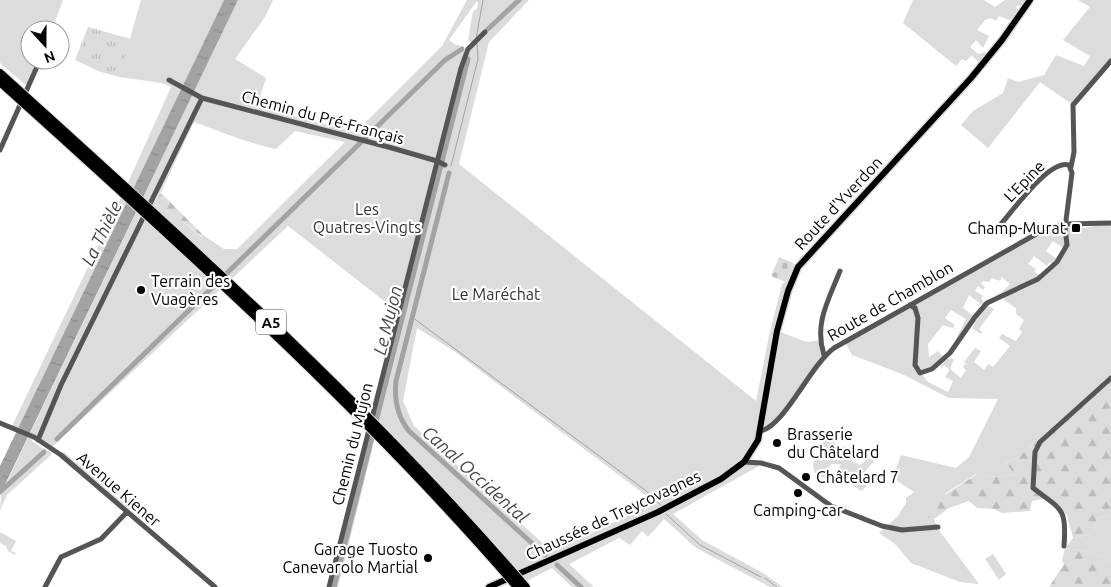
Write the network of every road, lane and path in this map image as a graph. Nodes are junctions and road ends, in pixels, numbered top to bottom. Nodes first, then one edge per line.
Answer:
1 (1030, 0) edge
2 (485, 32) dead end
3 (1111, 60) edge
4 (36, 70) edge
5 (0, 73) edge
6 (169, 80) dead end
7 (0, 82) edge
8 (201, 98) junction
9 (0, 150) edge
10 (436, 161) junction
11 (445, 166) dead end
12 (1071, 167) junction
13 (1111, 223) edge
14 (1065, 224) junction
15 (1000, 226) dead end
16 (840, 272) dead end
17 (910, 305) junction
18 (824, 355) junction
19 (1111, 378) edge
20 (0, 423) edge
21 (761, 431) junction
22 (36, 438) junction
23 (744, 462) junction
24 (127, 512) junction
25 (938, 527) dead end
26 (1064, 546) dead end
27 (45, 587) edge
28 (215, 587) edge
29 (329, 587) edge
30 (489, 587) edge
31 (517, 587) edge
32 (526, 587) edge

1 - 21 main road, Route d'Yverdon
2 - 10 street, Chemin du Mujon
3 - 12 street, L'Epine
4 - 9 street
5 - 32 highway, A5, bridge
6 - 8 street, Chemin du Pré-Français
7 - 31 highway, A5, bridge
8 - 10 street, Chemin du Pré-Français
8 - 22 street
10 - 11 street, Chemin du Pré-Français
10 - 29 street, Chemin du Mujon
12 - 14 street, L'Epine
12 - 15 street, L'Epine
13 - 14 street, Route de Chamblon
14 - 17 street, Route de Chamblon
14 - 17 street, L'Epine
16 - 18 street
17 - 18 street, Route de Chamblon
18 - 21 street, Route de Chamblon
19 - 26 street
20 - 22 street, Avenue Kiener
21 - 23 main road, Route de Chamblon
22 - 24 street, Avenue Kiener
23 - 25 street
23 - 30 main road, Chaussée de Treycovagnes
24 - 27 street
24 - 28 street, Avenue Kiener

